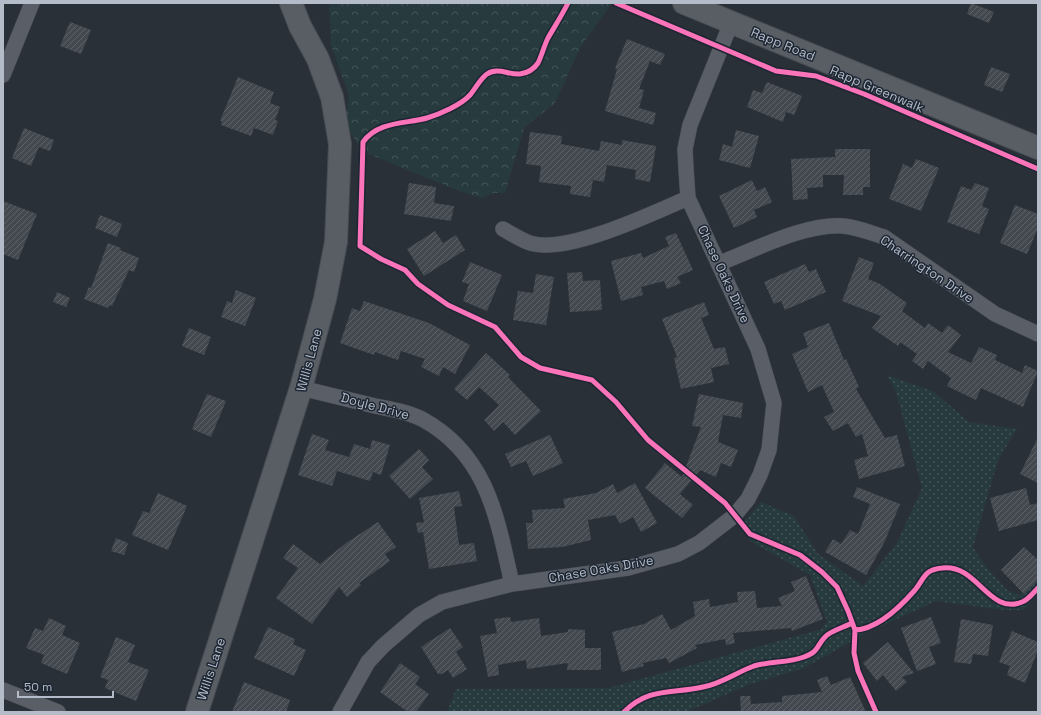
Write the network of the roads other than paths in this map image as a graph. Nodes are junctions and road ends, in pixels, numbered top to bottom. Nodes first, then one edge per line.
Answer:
1 (32, 3) edge
2 (291, 3) edge
3 (684, 3) edge
4 (730, 23) junction
5 (3, 75) edge
6 (1038, 148) edge
7 (688, 198) junction
8 (503, 229) dead end
9 (720, 263) junction
10 (1038, 334) edge
11 (301, 388) junction
12 (512, 584) junction
13 (3, 690) edge
14 (58, 712) edge
15 (197, 712) edge
16 (340, 712) edge

1 - 5 street
2 - 11 street, Willis Lane
3 - 4 street, Rapp Road
4 - 6 street, Rapp Road
4 - 7 street, Chase Oaks Drive
7 - 8 street
7 - 9 street, Chase Oaks Drive
9 - 10 street, Charrington Drive
9 - 12 street, Chase Oaks Drive
11 - 12 street, Doyle Drive
11 - 15 street, Willis Lane
12 - 16 street, Chase Oaks Drive
13 - 14 street

